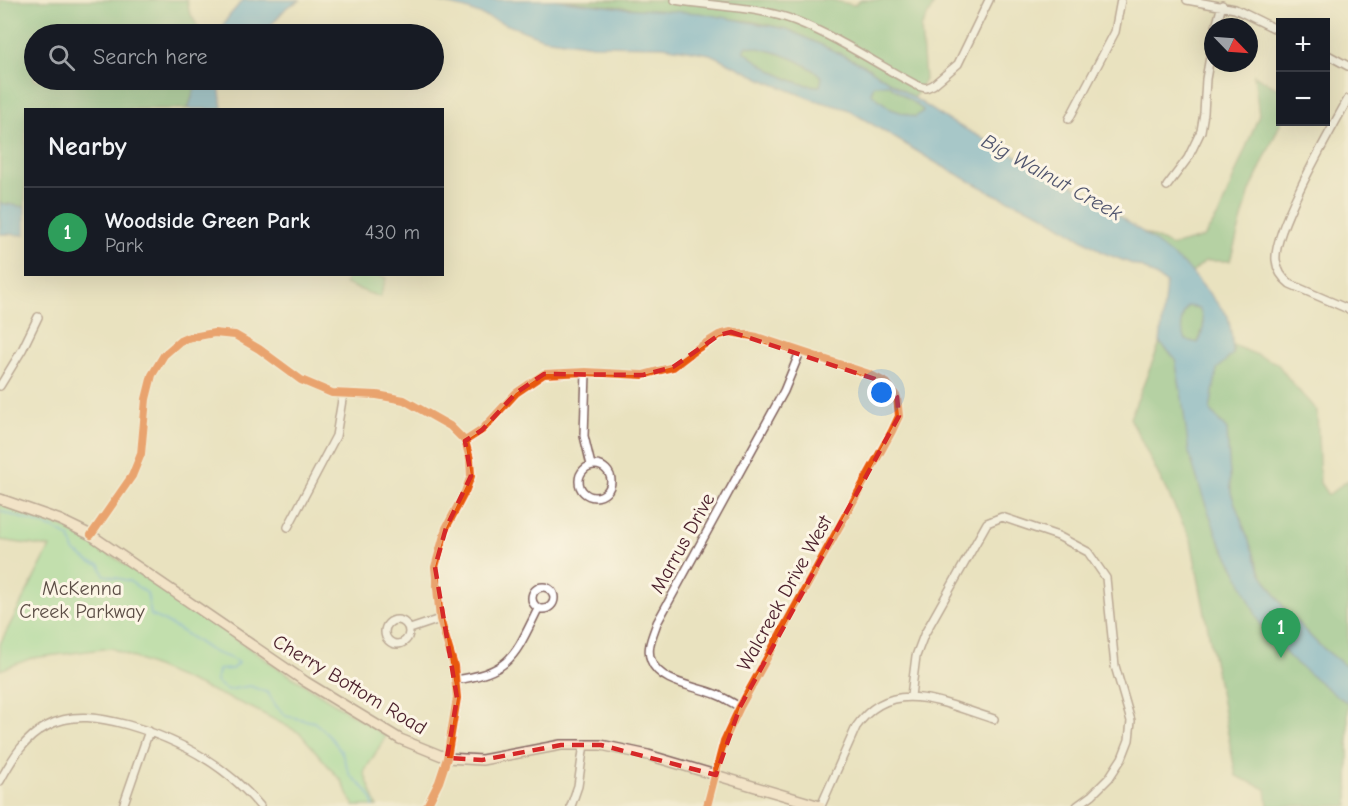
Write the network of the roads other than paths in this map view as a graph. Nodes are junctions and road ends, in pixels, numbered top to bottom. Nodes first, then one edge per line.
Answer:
1 (675, 0) edge
2 (989, 0) edge
3 (1121, 0) edge
4 (1187, 0) edge
5 (1222, 5) junction
6 (1218, 18) edge
7 (1276, 29) edge
8 (1330, 56) edge
9 (1348, 66) edge
10 (1207, 72) edge
11 (1348, 99) edge
12 (1069, 119) dead end
13 (1167, 186) dead end
14 (1348, 309) edge
15 (38, 317) dead end
16 (800, 352) junction
17 (586, 372) junction
18 (0, 386) edge
19 (343, 394) junction
20 (465, 441) junction
21 (591, 465) junction
22 (0, 499) edge
23 (288, 527) dead end
24 (91, 535) junction
25 (538, 609) dead end
26 (440, 619) junction
27 (410, 629) dead end
28 (455, 680) junction
29 (911, 696) junction
30 (740, 707) junction
31 (994, 719) dead end
32 (149, 731) junction
33 (584, 744) junction
34 (447, 758) junction
35 (716, 775) junction
36 (0, 781) edge
37 (123, 806) edge
38 (260, 806) edge
39 (427, 806) edge
40 (571, 806) edge
41 (707, 806) edge
42 (821, 806) edge
43 (1077, 806) edge

1 - 2 street
3 - 12 street
4 - 5 street
5 - 6 street
5 - 7 street
8 - 9 street
10 - 13 street
11 - 14 street
15 - 18 street
16 - 17 street, Walcreek Drive West
16 - 30 street, Marrus Drive
16 - 30 street, Walcreek Drive West
17 - 20 street, Walcreek Drive West
17 - 21 street
19 - 20 street
19 - 23 street
19 - 24 street
20 - 26 street
21 - 21 street
22 - 24 main road, Cherry Bottom Road
24 - 34 main road, Cherry Bottom Road
25 - 28 street
26 - 27 street
26 - 28 street
28 - 34 street
29 - 31 street
29 - 42 street
29 - 43 street
30 - 35 street, Walcreek Drive West
32 - 36 street
32 - 37 street
32 - 38 street
33 - 34 main road, Cherry Bottom Road
33 - 35 main road, Cherry Bottom Road
33 - 40 street
34 - 39 street
35 - 41 street, Walcreek Drive West
35 - 42 main road, Cherry Bottom Road

